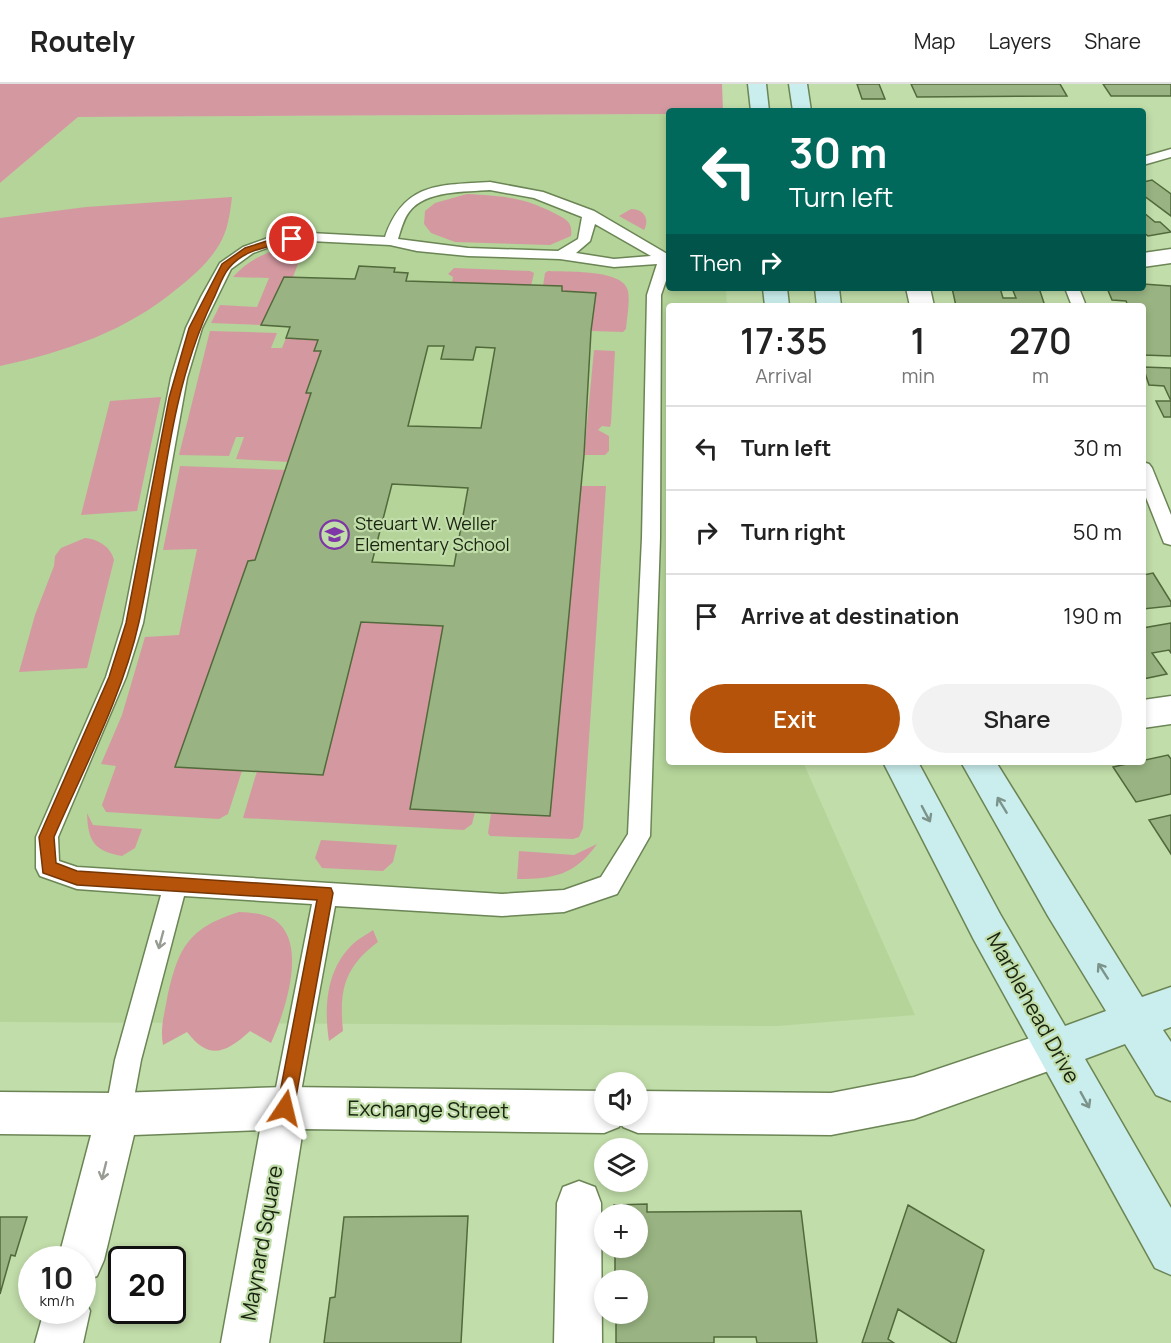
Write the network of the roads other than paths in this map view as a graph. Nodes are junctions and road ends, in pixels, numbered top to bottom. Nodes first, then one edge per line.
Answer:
1 (757, 84) edge
2 (798, 84) edge
3 (760, 108) edge
4 (802, 108) edge
5 (1171, 153) edge
6 (1146, 160) edge
7 (588, 214) junction
8 (390, 241) junction
9 (560, 255) junction
10 (1171, 256) edge
11 (666, 258) edge
12 (666, 259) edge
13 (1146, 260) edge
14 (666, 262) edge
15 (1146, 476) edge
16 (1171, 538) edge
17 (1171, 710) edge
18 (1146, 714) edge
19 (902, 765) edge
20 (980, 765) edge
21 (176, 883) junction
22 (326, 893) junction
23 (1153, 1014) edge
24 (1057, 1049) junction
25 (1171, 1080) edge
26 (285, 1108) junction
27 (594, 1112) edge
28 (648, 1112) edge
29 (0, 1113) edge
30 (117, 1114) junction
31 (579, 1203) dead end
32 (84, 1246) edge
33 (1171, 1252) edge
34 (64, 1324) edge
35 (59, 1343) edge
36 (245, 1343) edge
37 (578, 1343) edge

1 - 3 street
2 - 4 street
5 - 6 lane
7 - 8 lane
7 - 9 lane
7 - 11 lane
8 - 9 lane
8 - 21 lane
9 - 12 lane
10 - 13 street
14 - 22 lane
15 - 16 lane
17 - 18 street
19 -> 24 street, Marblehead Drive
23 -> 20 street
21 - 22 lane
21 -> 30 lane
22 - 26 lane
23 - 24 street
23 - 25 street
24 - 28 street
24 -> 33 street, Marblehead Drive
26 - 27 street, Exchange Street
26 - 30 street, Exchange Street
26 - 36 street, Maynard Square
29 - 30 street, Exchange Street
30 -> 32 street
31 - 37 street
34 - 35 street

